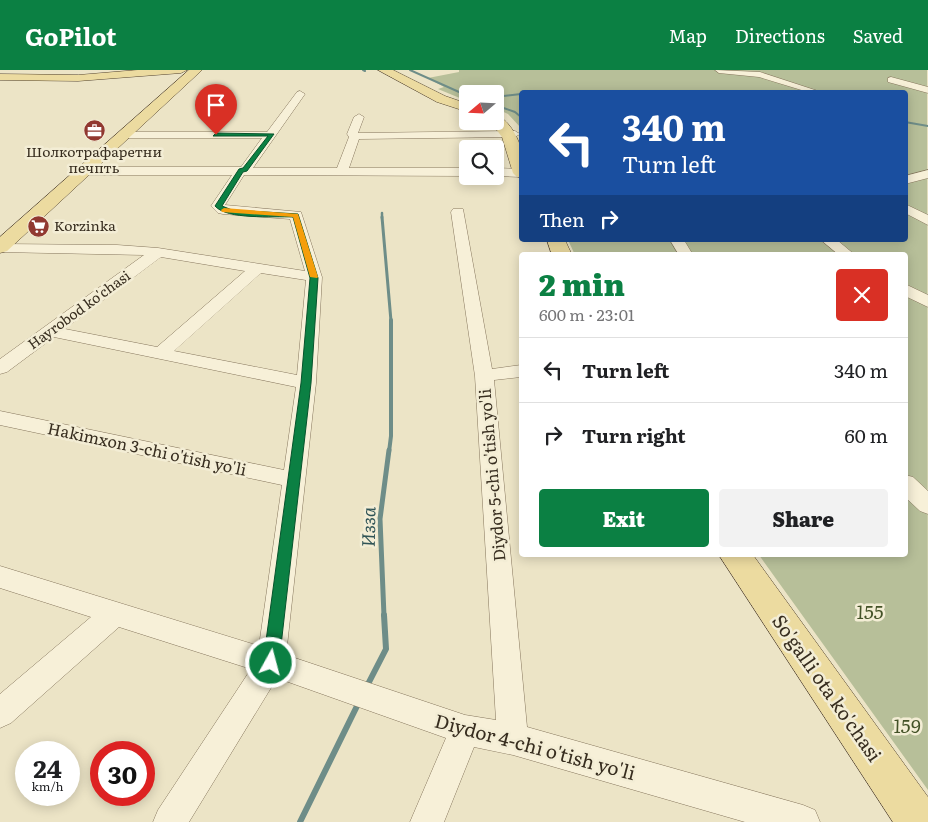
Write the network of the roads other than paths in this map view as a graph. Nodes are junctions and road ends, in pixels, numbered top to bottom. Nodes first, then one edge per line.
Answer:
1 (143, 70) edge
2 (384, 70) edge
3 (392, 70) edge
4 (719, 70) edge
5 (186, 72) edge
6 (0, 76) edge
7 (891, 80) dead end
8 (926, 89) edge
9 (809, 90) edge
10 (908, 91) edge
11 (300, 94) dead end
12 (459, 102) edge
13 (459, 104) edge
14 (359, 117) dead end
15 (504, 120) edge
16 (504, 126) edge
17 (512, 134) junction
18 (122, 135) junction
19 (272, 135) junction
20 (356, 136) junction
21 (519, 146) edge
22 (519, 164) edge
23 (243, 170) junction
24 (82, 171) junction
25 (342, 171) junction
26 (459, 172) edge
27 (504, 172) edge
28 (519, 173) edge
29 (928, 174) edge
30 (908, 179) edge
31 (908, 210) edge
32 (458, 212) dead end
33 (928, 220) edge
34 (831, 242) edge
35 (0, 248) edge
36 (158, 252) junction
37 (844, 252) edge
38 (256, 268) junction
39 (314, 278) junction
40 (908, 291) edge
41 (928, 302) edge
42 (51, 331) junction
43 (160, 354) junction
44 (0, 368) edge
45 (519, 371) edge
46 (484, 376) junction
47 (306, 383) junction
48 (0, 418) edge
49 (294, 480) junction
50 (908, 486) edge
51 (928, 505) edge
52 (723, 557) edge
53 (736, 557) edge
54 (0, 577) edge
55 (116, 613) junction
56 (271, 663) junction
57 (0, 712) edge
58 (465, 730) junction
59 (513, 739) junction
60 (170, 822) edge
61 (427, 822) edge
62 (803, 822) edge
63 (900, 822) edge
64 (919, 822) edge

1 - 6 main road
2 - 13 main road
3 - 12 main road
4 - 9 street
5 - 6 main road
5 - 18 main road
7 - 8 street
8 - 10 street
11 - 19 street
14 - 20 street
15 - 17 main road
16 - 17 main road
17 - 20 street
17 - 21 main road
17 - 22 main road
18 - 19 street
18 - 24 main road
19 - 23 street
20 - 25 street
23 - 24 street
23 - 25 street
23 - 39 street
24 - 35 main road
25 - 26 street
27 - 28 street
29 - 30 street
31 - 33 street
32 - 46 street, Diydor 5-chi o'tish yo'li
34 - 37 street
35 - 36 street
36 - 38 street
36 - 42 street, Hayrobod ko'chasi
38 - 39 street
38 - 43 street
39 - 47 street
40 - 41 street
42 - 43 street
42 - 44 street, Hayrobod ko'chasi
43 - 47 street
45 - 46 street
46 - 59 street, Diydor 5-chi o'tish yo'li
47 - 49 street
48 - 49 street, Hakimxon 3-chi o'tish yo'li
49 - 56 street
50 - 51 street
52 - 63 main road, So'galli ota ko'chasi
53 - 64 main road, So'galli ota ko'chasi
54 - 55 street, Diydor 4-chi o'tish yo'li
55 - 56 street, Diydor 4-chi o'tish yo'li
55 - 57 street
56 - 58 street, Diydor 4-chi o'tish yo'li
56 - 60 street
58 - 59 street, Diydor 4-chi o'tish yo'li
58 - 61 street
59 - 62 street, Diydor 4-chi o'tish yo'li

